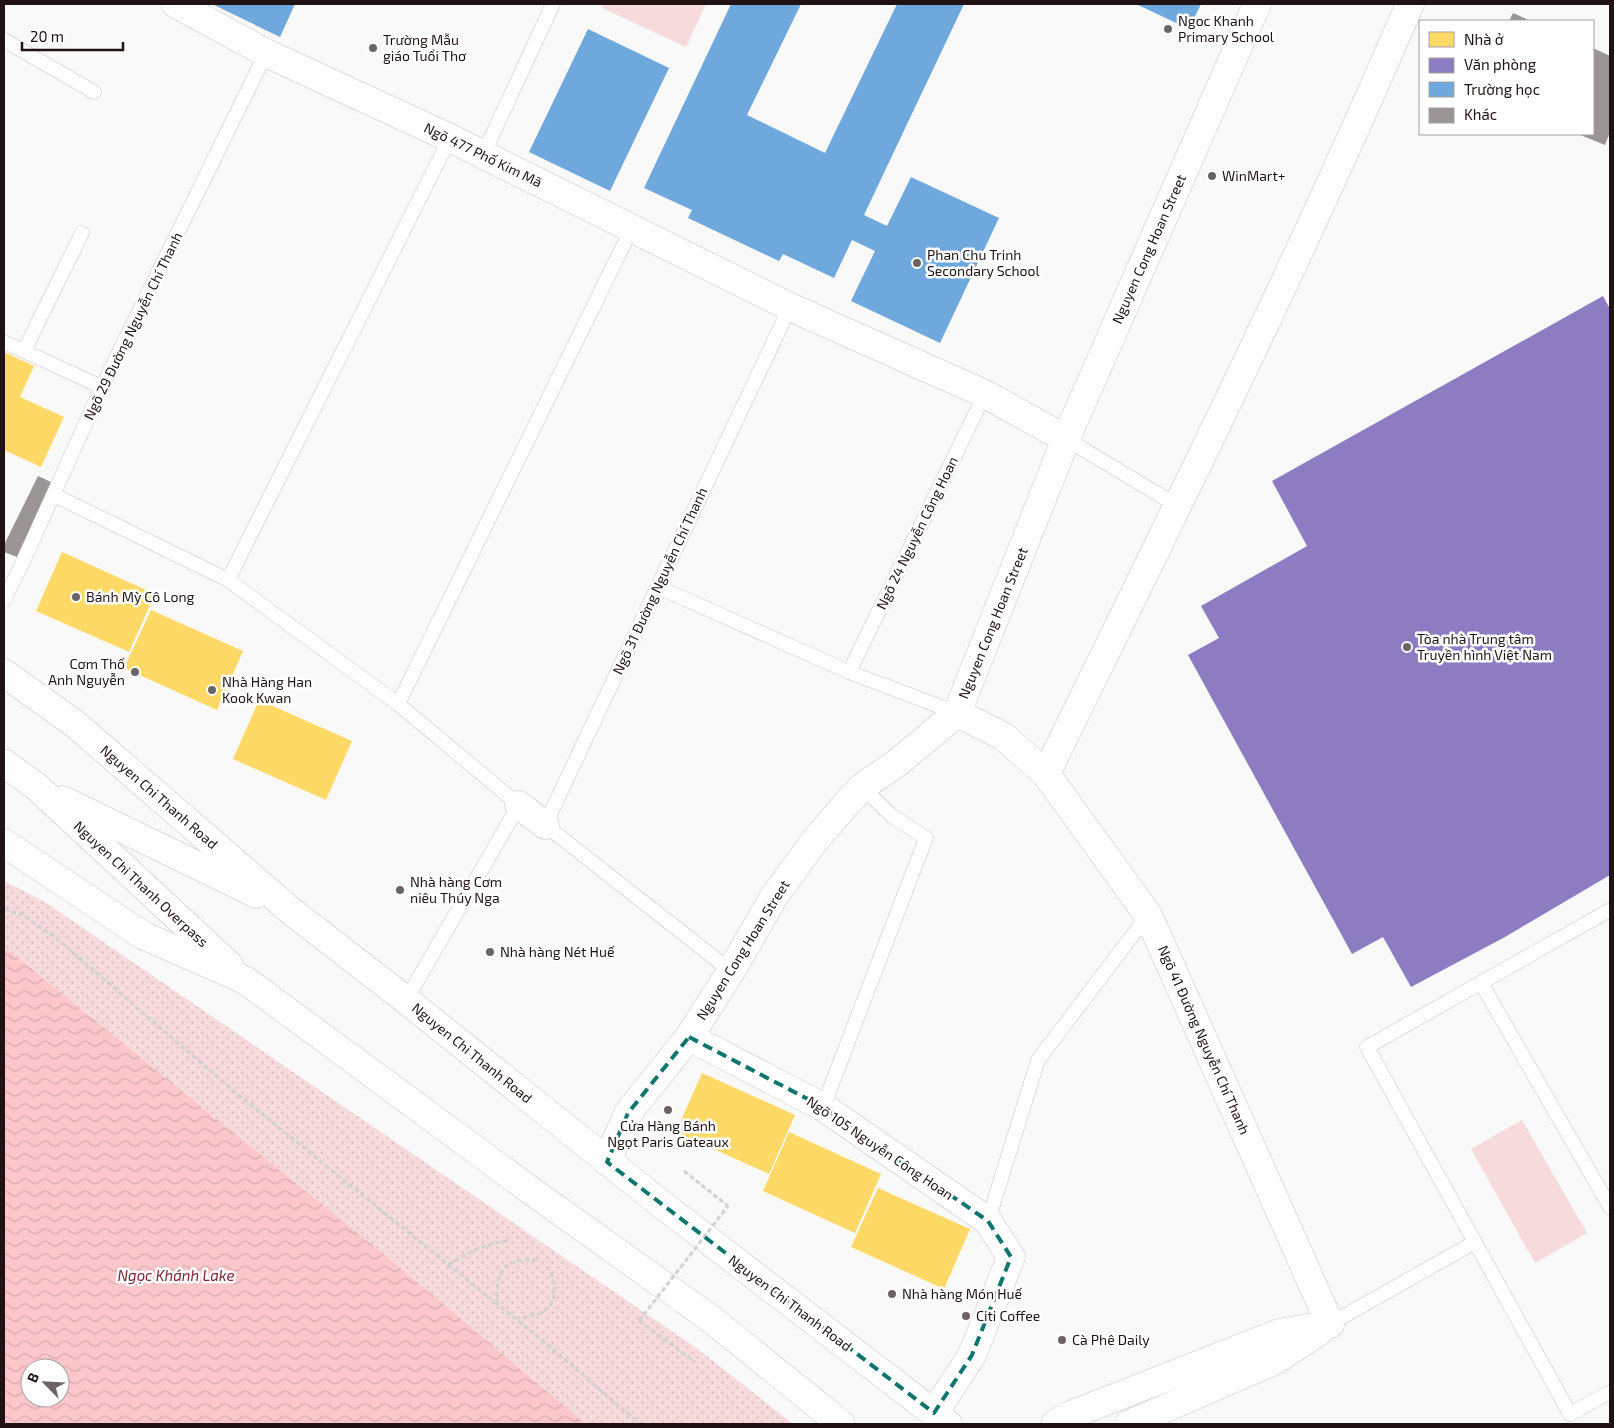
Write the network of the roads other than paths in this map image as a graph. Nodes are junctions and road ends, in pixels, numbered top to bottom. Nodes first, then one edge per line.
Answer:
1 (176, 4) edge
2 (553, 4) edge
3 (1257, 4) edge
4 (1410, 4) edge
5 (4, 40) edge
6 (266, 53) junction
7 (94, 92) dead end
8 (450, 138) junction
9 (482, 155) junction
10 (632, 228) junction
11 (82, 232) dead end
12 (790, 307) junction
13 (4, 342) edge
14 (24, 351) junction
15 (102, 387) junction
16 (985, 394) junction
17 (1066, 439) junction
18 (54, 496) junction
19 (1178, 506) junction
20 (228, 580) junction
21 (658, 587) junction
22 (4, 600) edge
23 (849, 672) junction
24 (4, 673) edge
25 (398, 704) junction
26 (957, 713) junction
27 (4, 762) edge
28 (1046, 774) junction
29 (37, 787) junction
30 (862, 787) junction
31 (519, 805) junction
32 (545, 826) junction
33 (4, 843) edge
34 (1610, 910) edge
35 (291, 911) junction
36 (1148, 915) junction
37 (731, 971) junction
38 (245, 980) junction
39 (1481, 983) junction
40 (406, 1000) junction
41 (689, 1037) junction
42 (823, 1107) junction
43 (607, 1162) junction
44 (1610, 1207) edge
45 (988, 1221) junction
46 (1475, 1242) junction
47 (1330, 1324) junction
48 (1610, 1392) edge
49 (941, 1419) edge
50 (841, 1424) edge
51 (1055, 1424) edge
52 (1128, 1424) edge

1 - 6 street, Ngõ 477 Phố Kim Mã
2 - 9 lane
3 - 17 street, Nguyen Cong Hoan Street
4 - 19 street
5 - 7 lane
6 - 8 street, Ngõ 477 Phố Kim Mã
6 - 15 lane, Ngõ 29 Đường Nguyễn Chí Thanh
8 - 9 street, Ngõ 477 Phố Kim Mã
8 - 20 lane
9 - 10 street, Ngõ 477 Phố Kim Mã
10 - 12 street, Ngõ 477 Phố Kim Mã
10 - 25 lane
11 - 14 lane
12 - 16 street
12 - 21 lane, Ngõ 31 Đường Nguyễn Chí Thanh
13 - 14 lane
14 - 15 lane
15 - 18 lane, Ngõ 29 Đường Nguyễn Chí Thanh
16 - 17 street
16 - 23 lane, Ngõ 24 Nguyễn Công Hoan
17 - 19 lane
17 - 26 street, Nguyen Cong Hoan Street
18 - 20 lane
18 - 22 lane, Ngõ 29 Đường Nguyễn Chí Thanh
19 - 28 street
20 - 25 lane
21 - 23 lane
21 - 32 lane, Ngõ 31 Đường Nguyễn Chí Thanh
23 - 26 lane
24 - 35 street, Nguyen Chi Thanh Road
25 - 31 lane
26 - 28 street, Ngõ 41 Đường Nguyễn Chí Thanh
26 - 30 street, Nguyen Cong Hoan Street
27 - 29 street, Nguyen Chi Thanh Overpass
28 - 36 street, Ngõ 41 Đường Nguyễn Chí Thanh
29 - 35 street, Nguyen Chi Thanh Overpass
29 - 38 street, Nguyen Chi Thanh Overpass
30 - 37 street, Nguyen Cong Hoan Street
30 - 42 lane
31 - 32 street
31 - 40 lane
32 - 37 lane
33 - 38 street
34 - 39 lane
35 - 40 street, Nguyen Chi Thanh Road
36 - 45 lane
36 - 47 street, Ngõ 41 Đường Nguyễn Chí Thanh
37 - 41 street, Nguyen Cong Hoan Street
38 - 50 street
39 - 44 lane
39 - 46 lane
40 - 43 street, Nguyen Chi Thanh Road
41 - 42 street, Ngõ 105 Nguyễn Công Hoan
41 - 43 street, Nguyen Cong Hoan Street
42 - 45 street, Ngõ 105 Nguyễn Công Hoan
43 - 49 street, Nguyen Chi Thanh Road
45 - 49 street
46 - 47 lane
46 - 48 lane
47 - 51 street
47 - 52 street

